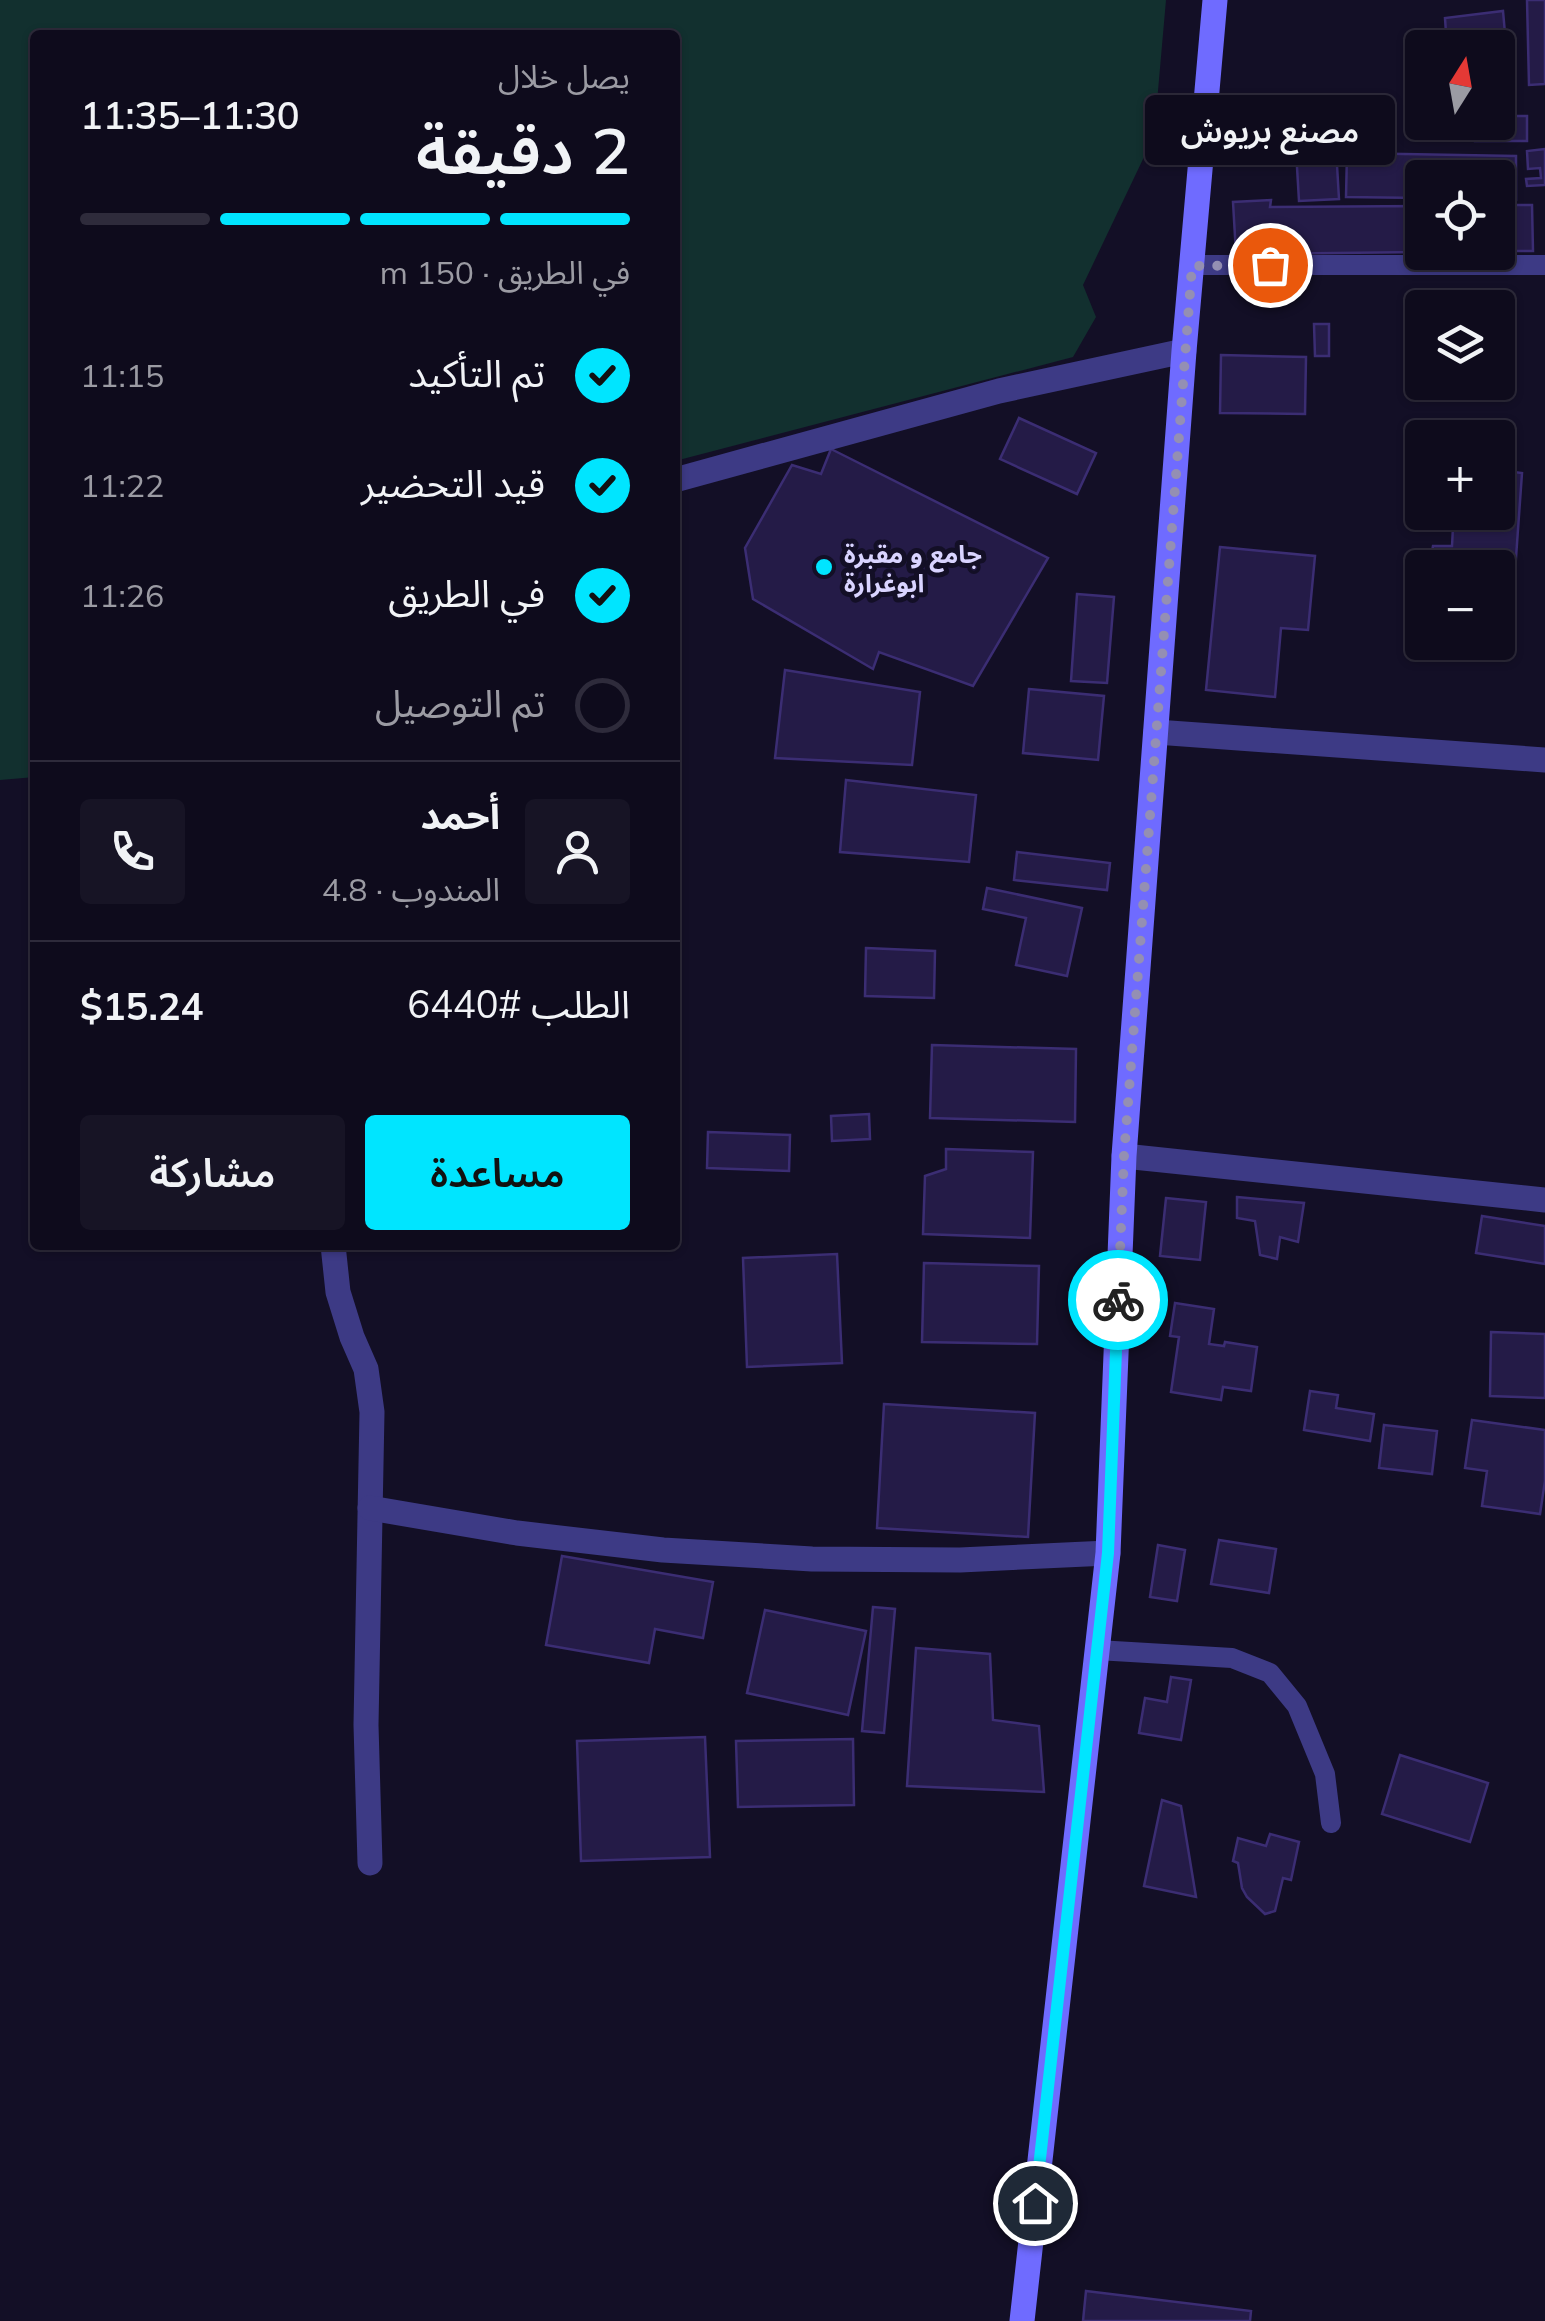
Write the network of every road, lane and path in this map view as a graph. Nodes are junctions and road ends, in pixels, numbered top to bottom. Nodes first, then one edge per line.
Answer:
1 (1215, 0) edge
2 (1545, 265) edge
3 (1192, 266) junction
4 (1184, 351) junction
5 (680, 479) edge
6 (1156, 732) junction
7 (1545, 760) edge
8 (1124, 1156) junction
9 (1545, 1200) edge
10 (334, 1250) edge
11 (370, 1508) junction
12 (1108, 1553) junction
13 (1097, 1650) junction
14 (1332, 1823) dead end
15 (370, 1863) dead end
16 (1022, 2321) edge

1 - 3 street
2 - 3 lane
3 - 4 street
4 - 5 street
4 - 6 street
6 - 7 street
6 - 8 street
8 - 9 street
8 - 12 street
10 - 11 street
11 - 12 street
11 - 15 street
12 - 13 street
13 - 14 lane
13 - 16 street

